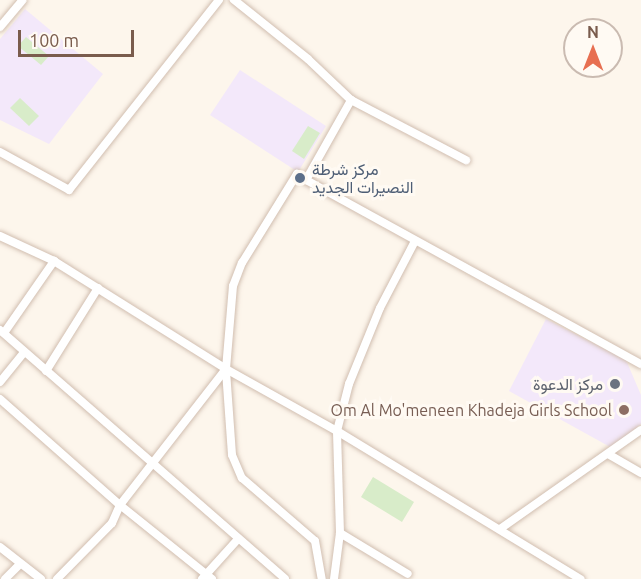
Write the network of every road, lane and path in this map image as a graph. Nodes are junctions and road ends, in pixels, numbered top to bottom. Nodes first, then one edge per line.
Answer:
1 (23, 0) edge
2 (219, 0) edge
3 (234, 0) edge
4 (0, 27) edge
5 (351, 100) junction
6 (0, 152) edge
7 (466, 160) dead end
8 (306, 180) junction
9 (1, 239) edge
10 (415, 241) junction
11 (54, 261) junction
12 (98, 288) junction
13 (2, 331) edge
14 (24, 352) junction
15 (641, 364) edge
16 (226, 369) junction
17 (46, 371) junction
18 (0, 382) edge
19 (0, 399) edge
20 (641, 430) edge
21 (337, 431) junction
22 (609, 454) junction
23 (152, 464) junction
24 (641, 473) edge
25 (120, 505) junction
26 (500, 529) junction
27 (340, 533) junction
28 (238, 539) junction
29 (0, 547) edge
30 (19, 565) junction
31 (408, 574) dead end
32 (207, 577) edge
33 (5, 579) edge
34 (41, 579) edge
35 (57, 579) edge
36 (285, 579) edge
37 (322, 579) edge
38 (334, 579) edge
39 (580, 579) edge

1 - 4 street
2 - 6 street
3 - 5 street
5 - 7 street
5 - 8 street
8 - 10 street
8 - 16 street
9 - 11 street
10 - 15 street
10 - 21 street
11 - 12 street
11 - 13 street
12 - 16 street
12 - 17 street
13 - 14 street
14 - 17 street
14 - 18 street
16 - 21 street
16 - 23 street
16 - 37 street
17 - 23 street
19 - 25 street
20 - 22 street
21 - 26 street
21 - 27 street
22 - 24 street
22 - 26 street
23 - 25 street
23 - 28 street
25 - 32 street
25 - 35 street
26 - 39 street
27 - 31 street
27 - 38 street
28 - 32 street
28 - 36 street
29 - 30 street
30 - 33 street
30 - 34 street

